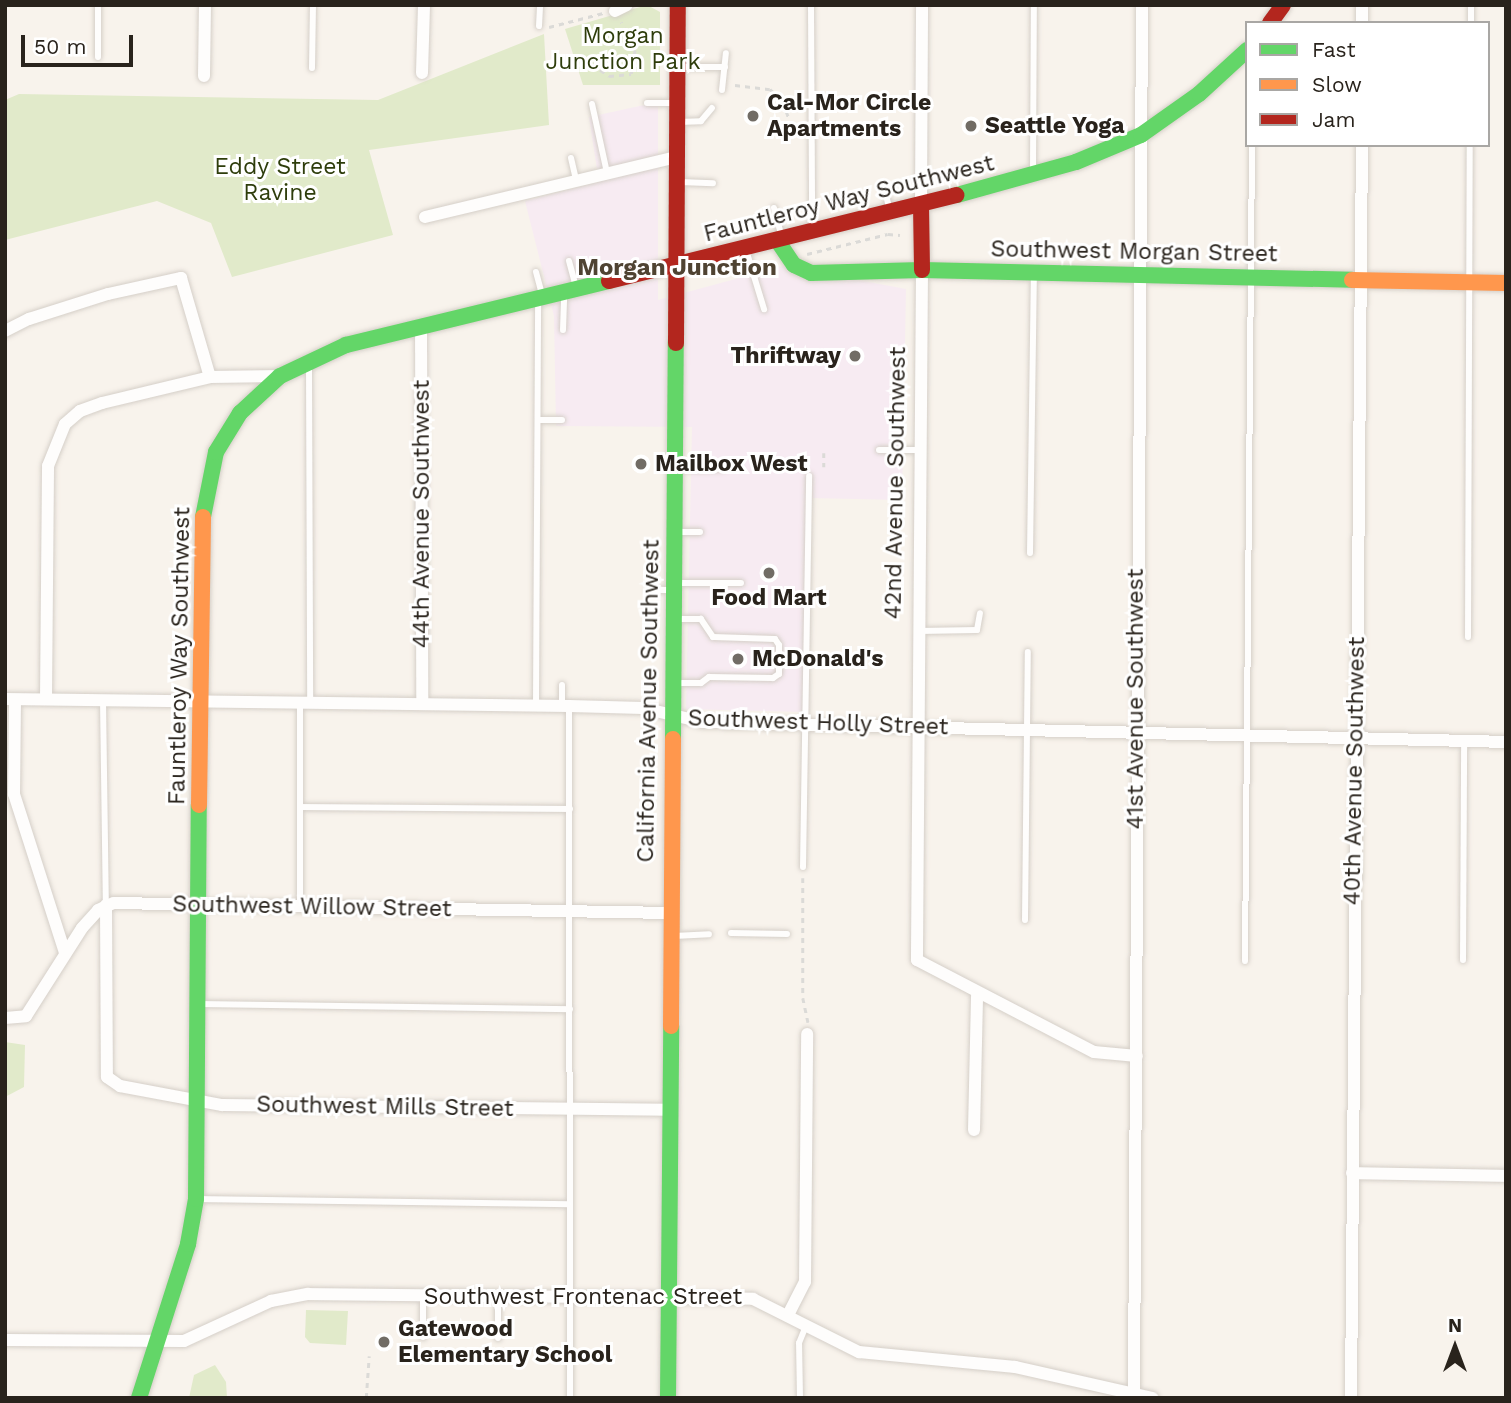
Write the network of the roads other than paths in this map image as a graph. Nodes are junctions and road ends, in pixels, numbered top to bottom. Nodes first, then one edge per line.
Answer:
1 (98, 5) edge
2 (205, 5) edge
3 (313, 5) edge
4 (424, 5) edge
5 (540, 5) edge
6 (678, 5) edge
7 (811, 5) edge
8 (922, 5) edge
9 (1034, 5) edge
10 (1142, 5) edge
11 (1283, 5) edge
12 (1271, 21) edge
13 (539, 26) road end
14 (726, 53) dead end
15 (1245, 56) edge
16 (98, 57) dead end
17 (677, 67) junction
18 (725, 67) junction
19 (312, 68) dead end
20 (422, 73) dead end
21 (204, 76) dead end
22 (722, 90) dead end
23 (647, 103) dead end
24 (677, 103) junction
25 (592, 104) dead end
26 (712, 108) dead end
27 (676, 122) junction
28 (1141, 135) junction
29 (1252, 147) edge
30 (1362, 147) edge
31 (1470, 147) edge
32 (676, 157) junction
33 (571, 158) dead end
34 (607, 173) junction
35 (1033, 176) junction
36 (576, 180) junction
37 (676, 182) junction
38 (713, 183) dead end
39 (884, 186) dead end
40 (921, 205) junction
41 (774, 208) dead end
42 (891, 213) junction
43 (425, 217) dead end
44 (812, 232) junction
45 (780, 240) junction
46 (746, 248) junction
47 (569, 261) dead end
48 (676, 266) junction
49 (922, 270) junction
50 (536, 272) dead end
51 (1034, 272) junction
52 (1139, 275) junction
53 (1253, 278) junction
54 (1362, 280) junction
55 (1469, 282) junction
56 (1506, 283) edge
57 (570, 291) junction
58 (540, 298) junction
59 (764, 309) dead end
60 (421, 325) junction
61 (563, 330) dead end
62 (5, 331) edge
63 (309, 360) junction
64 (280, 376) junction
65 (211, 377) junction
66 (538, 420) junction
67 (562, 420) dead end
68 (879, 450) dead end
69 (919, 450) junction
70 (723, 468) dead end
71 (674, 469) junction
72 (809, 476) dead end
73 (673, 532) junction
74 (700, 532) dead end
75 (1030, 553) dead end
76 (741, 583) dead end
77 (673, 586) junction
78 (649, 590) dead end
79 (980, 613) dead end
80 (673, 619) junction
81 (917, 631) junction
82 (1468, 637) dead end
83 (1028, 652) dead end
84 (672, 682) junction
85 (562, 685) dead end
86 (10, 699) edge
87 (46, 699) junction
88 (103, 701) junction
89 (201, 702) junction
90 (305, 703) junction
91 (422, 704) junction
92 (536, 705) junction
93 (566, 706) junction
94 (672, 715) junction
95 (805, 725) junction
96 (917, 728) junction
97 (1026, 730) junction
98 (1136, 733) junction
99 (1249, 736) junction
100 (1355, 738) junction
101 (1464, 741) junction
102 (1506, 742) edge
103 (300, 807) junction
104 (570, 808) junction
105 (803, 867) road end
106 (106, 905) junction
107 (200, 906) junction
108 (300, 908) junction
109 (571, 911) junction
110 (669, 913) junction
111 (1025, 920) dead end
112 (709, 933) dead end
113 (731, 933) dead end
114 (787, 934) dead end
115 (669, 936) junction
116 (65, 953) junction
117 (1463, 960) dead end
118 (1245, 961) dead end
119 (977, 993) junction
120 (200, 1004) junction
121 (570, 1009) junction
122 (10, 1019) edge
123 (807, 1034) road end
124 (1137, 1056) junction
125 (199, 1100) junction
126 (568, 1108) junction
127 (668, 1110) junction
128 (974, 1130) dead end
129 (1352, 1173) junction
130 (1506, 1176) edge
131 (196, 1199) junction
132 (568, 1204) junction
133 (423, 1296) junction
134 (498, 1297) junction
135 (567, 1298) junction
136 (668, 1299) junction
137 (788, 1315) junction
138 (806, 1326) junction
139 (423, 1337) dead end
140 (498, 1338) dead end
141 (5, 1340) edge
142 (157, 1341) junction
143 (1134, 1393) junction
144 (139, 1398) edge
145 (570, 1398) edge
146 (668, 1398) edge
147 (800, 1398) edge
148 (1153, 1398) edge
149 (1351, 1398) edge

1 - 16 lane
2 - 21 street
3 - 19 lane
4 - 20 street
5 - 13 lane
6 - 17 main road, California Avenue Southwest
7 - 44 lane
8 - 40 street, 42nd Avenue Southwest
9 - 35 lane
10 - 28 street, 41st Avenue Southwest
11 - 12 main road
14 - 18 lane
15 - 28 main road, Fauntleroy Way Southwest
17 - 18 lane
17 - 24 main road, California Avenue Southwest
18 - 22 lane
23 - 24 lane
24 - 27 main road, California Avenue Southwest
25 - 34 lane
26 - 27 lane
27 - 32 main road, California Avenue Southwest
28 - 35 main road, Fauntleroy Way Southwest
28 - 52 street, 41st Avenue Southwest
29 - 53 lane
30 - 54 street, 40th Avenue Southwest
31 - 55 lane
32 - 34 street
32 - 37 main road, California Avenue Southwest
33 - 36 lane
34 - 36 street
35 - 40 main road, Fauntleroy Way Southwest
36 - 43 street
37 - 38 lane
37 - 48 main road, California Avenue Southwest
39 - 42 lane
40 - 42 main road, Fauntleroy Way Southwest
40 - 49 main road, 42nd Avenue Southwest
41 - 45 lane
42 - 44 main road, Fauntleroy Way Southwest
44 - 45 main road, Fauntleroy Way Southwest
45 - 46 main road, Fauntleroy Way Southwest
45 - 49 main road, Southwest Morgan Street
46 - 48 main road, Fauntleroy Way Southwest
46 - 59 lane
47 - 57 lane
48 - 57 main road, Fauntleroy Way Southwest
48 - 71 main road, California Avenue Southwest
49 - 51 main road, Southwest Morgan Street
49 - 69 street, 42nd Avenue Southwest
50 - 58 lane
51 - 52 main road, Southwest Morgan Street
51 - 75 lane
52 - 53 main road, Southwest Morgan Street
52 - 98 street, 41st Avenue Southwest
53 - 54 main road, Southwest Morgan Street
53 - 99 lane
54 - 55 main road, Southwest Morgan Street
54 - 100 street, 40th Avenue Southwest
55 - 56 main road, Southwest Morgan Street
55 - 82 lane
57 - 58 main road, Fauntleroy Way Southwest
57 - 61 lane
58 - 60 main road, Fauntleroy Way Southwest
58 - 66 lane
60 - 63 main road, Fauntleroy Way Southwest
60 - 91 street, 44th Avenue Southwest
62 - 65 street
63 - 64 main road, Fauntleroy Way Southwest
63 - 90 lane
64 - 65 street
64 - 89 main road, Fauntleroy Way Southwest
65 - 87 street
66 - 67 lane
66 - 92 lane
68 - 69 lane
69 - 81 street, 42nd Avenue Southwest
70 - 71 lane
71 - 73 main road, California Avenue Southwest
72 - 95 lane
73 - 74 lane
73 - 77 main road, California Avenue Southwest
76 - 77 lane
77 - 78 lane
77 - 80 main road, California Avenue Southwest
79 - 81 lane
80 - 84 main road, California Avenue Southwest
80 - 84 lane
81 - 96 street, 42nd Avenue Southwest
83 - 97 lane
84 - 94 main road, California Avenue Southwest
85 - 93 lane
86 - 87 street, Southwest Holly Street
86 - 116 street
87 - 88 street, Southwest Holly Street
88 - 89 street, Southwest Holly Street
88 - 106 lane
89 - 90 street, Southwest Holly Street
89 - 107 main road, Fauntleroy Way Southwest
90 - 91 street, Southwest Holly Street
90 - 103 lane
91 - 92 street, Southwest Holly Street
92 - 93 street, Southwest Holly Street
93 - 94 street, Southwest Holly Street
93 - 104 lane
94 - 95 street, Southwest Holly Street
94 - 110 main road, California Avenue Southwest
95 - 96 street, Southwest Holly Street
95 - 105 lane
96 - 97 street, Southwest Holly Street
96 - 119 street, 42nd Avenue Southwest
97 - 98 street, Southwest Holly Street
97 - 111 lane
98 - 99 street, Southwest Holly Street
98 - 124 street, 41st Avenue Southwest
99 - 100 street, Southwest Holly Street
99 - 118 lane
100 - 101 street, Southwest Holly Street
100 - 129 street, 40th Avenue Southwest
101 - 102 street, Southwest Holly Street
101 - 117 lane
103 - 104 lane
103 - 108 lane
104 - 109 lane
106 - 107 street, Southwest Willow Street
106 - 116 street
106 - 125 street, Southwest Mills Street
107 - 108 street, Southwest Willow Street
107 - 120 main road, Fauntleroy Way Southwest
108 - 109 street, Southwest Willow Street
109 - 110 street, Southwest Willow Street
109 - 121 lane
110 - 115 main road, California Avenue Southwest
112 - 115 lane
113 - 114 lane
115 - 127 main road, California Avenue Southwest
116 - 122 street
119 - 124 street
119 - 128 street
120 - 121 lane
120 - 125 main road, Fauntleroy Way Southwest
121 - 126 lane
123 - 137 street
124 - 143 street, 41st Avenue Southwest
125 - 126 street, Southwest Mills Street
125 - 131 main road, Fauntleroy Way Southwest
126 - 127 street, Southwest Mills Street
126 - 132 lane
127 - 136 main road, California Avenue Southwest
129 - 130 street
129 - 149 street, 40th Avenue Southwest
131 - 132 lane
131 - 142 main road, Fauntleroy Way Southwest
132 - 135 lane
133 - 134 street, Southwest Frontenac Street
133 - 139 lane
133 - 142 street, Southwest Frontenac Street
134 - 135 street, Southwest Frontenac Street
134 - 140 lane
135 - 136 street, Southwest Frontenac Street
135 - 145 lane
136 - 137 street, Southwest Frontenac Street
136 - 146 main road, California Avenue Southwest
137 - 138 street, Southwest Frontenac Street
138 - 143 street, Southwest Frontenac Street
138 - 147 lane
141 - 142 street, Southwest Frontenac Street
142 - 144 main road, Fauntleroy Way Southwest
143 - 148 street, Southwest Frontenac Street

